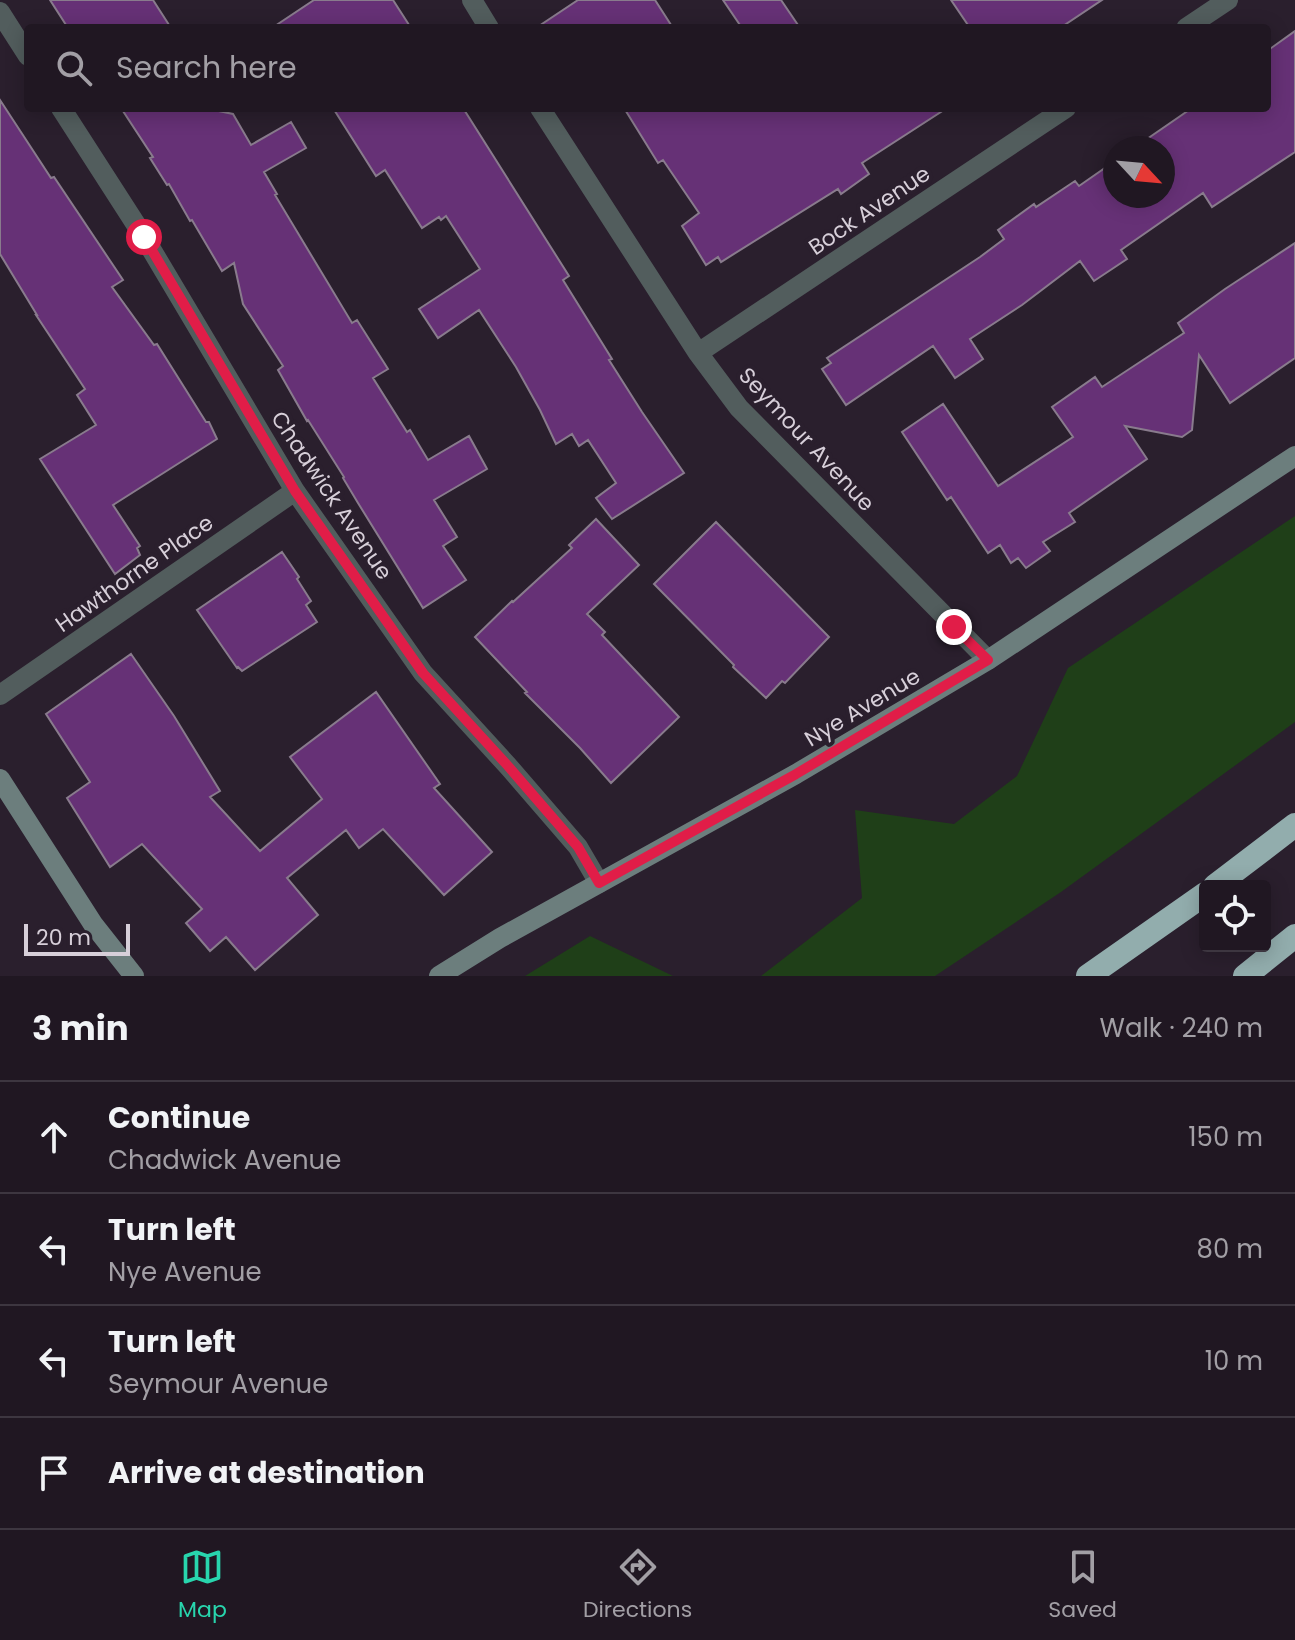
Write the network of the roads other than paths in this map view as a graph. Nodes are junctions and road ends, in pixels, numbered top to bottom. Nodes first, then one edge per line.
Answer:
1 (1228, 0) edge
2 (0, 12) edge
3 (1192, 24) edge
4 (24, 50) edge
5 (64, 112) edge
6 (543, 112) edge
7 (1060, 112) edge
8 (698, 353) junction
9 (1295, 456) edge
10 (295, 491) junction
11 (988, 660) junction
12 (0, 695) edge
13 (0, 779) edge
14 (1295, 825) edge
15 (1223, 880) edge
16 (599, 883) junction
17 (1199, 898) edge
18 (1295, 936) edge
19 (1130, 947) junction
20 (134, 976) edge
21 (439, 976) edge
22 (1088, 976) edge
23 (1105, 976) edge
24 (1245, 976) edge

1 - 3 street
2 - 4 street
5 - 10 street, Chadwick Avenue
6 - 8 street, Seymour Avenue
7 - 8 street, Bock Avenue
8 - 11 street, Seymour Avenue
9 - 11 street, Nye Avenue
10 - 12 street, Hawthorne Place
10 - 16 street, Chadwick Avenue
11 - 16 street, Nye Avenue
13 - 20 street
14 - 15 highway
16 - 21 street, Nye Avenue
17 - 19 highway
18 - 24 highway
19 - 22 highway
19 - 23 highway

